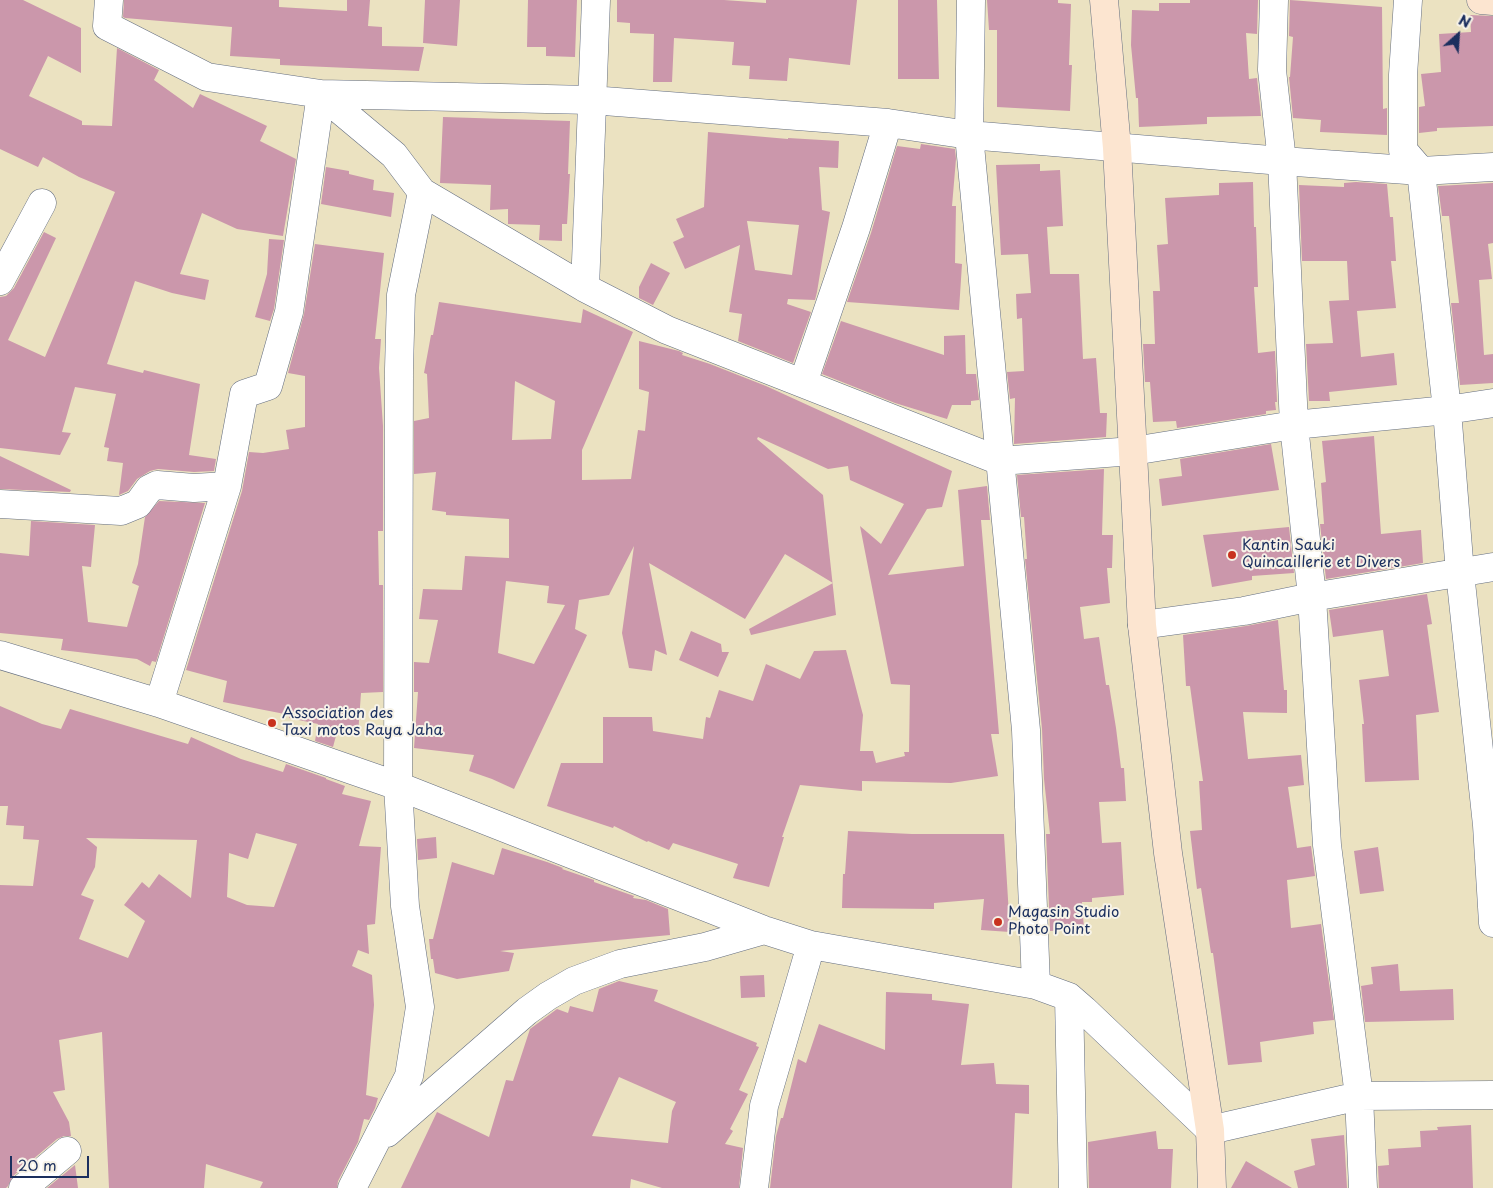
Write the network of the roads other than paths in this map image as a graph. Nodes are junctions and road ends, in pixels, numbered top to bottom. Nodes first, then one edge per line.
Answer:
1 (109, 0) edge
2 (596, 0) edge
3 (971, 0) edge
4 (1104, 0) edge
5 (1274, 0) edge
6 (1408, 0) edge
7 (1481, 0) edge
8 (1493, 1) edge
9 (321, 94) junction
10 (592, 100) junction
11 (888, 123) junction
12 (969, 135) junction
13 (1117, 148) junction
14 (1282, 161) junction
15 (1493, 167) edge
16 (1421, 171) junction
17 (422, 192) junction
18 (42, 203) dead end
19 (0, 281) edge
20 (585, 288) junction
21 (803, 384) junction
22 (1493, 403) edge
23 (1447, 410) junction
24 (1294, 425) junction
25 (1133, 451) junction
26 (1000, 461) junction
27 (227, 486) junction
28 (0, 504) edge
29 (1493, 567) edge
30 (1460, 574) junction
31 (1312, 597) junction
32 (1142, 625) junction
33 (0, 655) edge
34 (159, 703) junction
35 (398, 786) junction
36 (1493, 923) edge
37 (764, 930) junction
38 (812, 945) junction
39 (1036, 985) junction
40 (1068, 997) junction
41 (1493, 1095) edge
42 (1359, 1096) junction
43 (1210, 1130) junction
44 (377, 1142) junction
45 (68, 1152) dead end
46 (23, 1188) edge
47 (352, 1188) edge
48 (754, 1188) edge
49 (1073, 1188) edge
50 (1212, 1188) edge
51 (1363, 1188) edge

1 - 9 street
2 - 10 street
3 - 12 street
4 - 13 street
5 - 14 street
6 - 16 street
7 - 8 street
9 - 10 street
9 - 17 street
9 - 27 street
10 - 11 street
10 - 20 street
11 - 12 street
11 - 21 street
12 - 13 street
12 - 26 street
13 - 14 street
13 - 25 street
14 - 16 street
14 - 24 street
15 - 16 street
16 - 23 street
17 - 20 street
17 - 35 street
18 - 19 street
20 - 21 street
21 - 26 street
22 - 23 street
23 - 24 street
23 - 30 street
24 - 25 street
24 - 31 street
25 - 26 street
25 - 32 street
26 - 39 street
27 - 28 street
27 - 34 street
29 - 30 street
30 - 31 street
30 - 36 street
31 - 32 street
31 - 42 street
32 - 43 street
33 - 34 street
34 - 35 street
35 - 37 street
35 - 44 street
37 - 38 street
37 - 44 street
38 - 39 street
38 - 48 street
39 - 40 street
40 - 43 street
40 - 49 street
41 - 42 street
42 - 43 street
42 - 51 street
43 - 50 street
44 - 47 street
45 - 46 street

